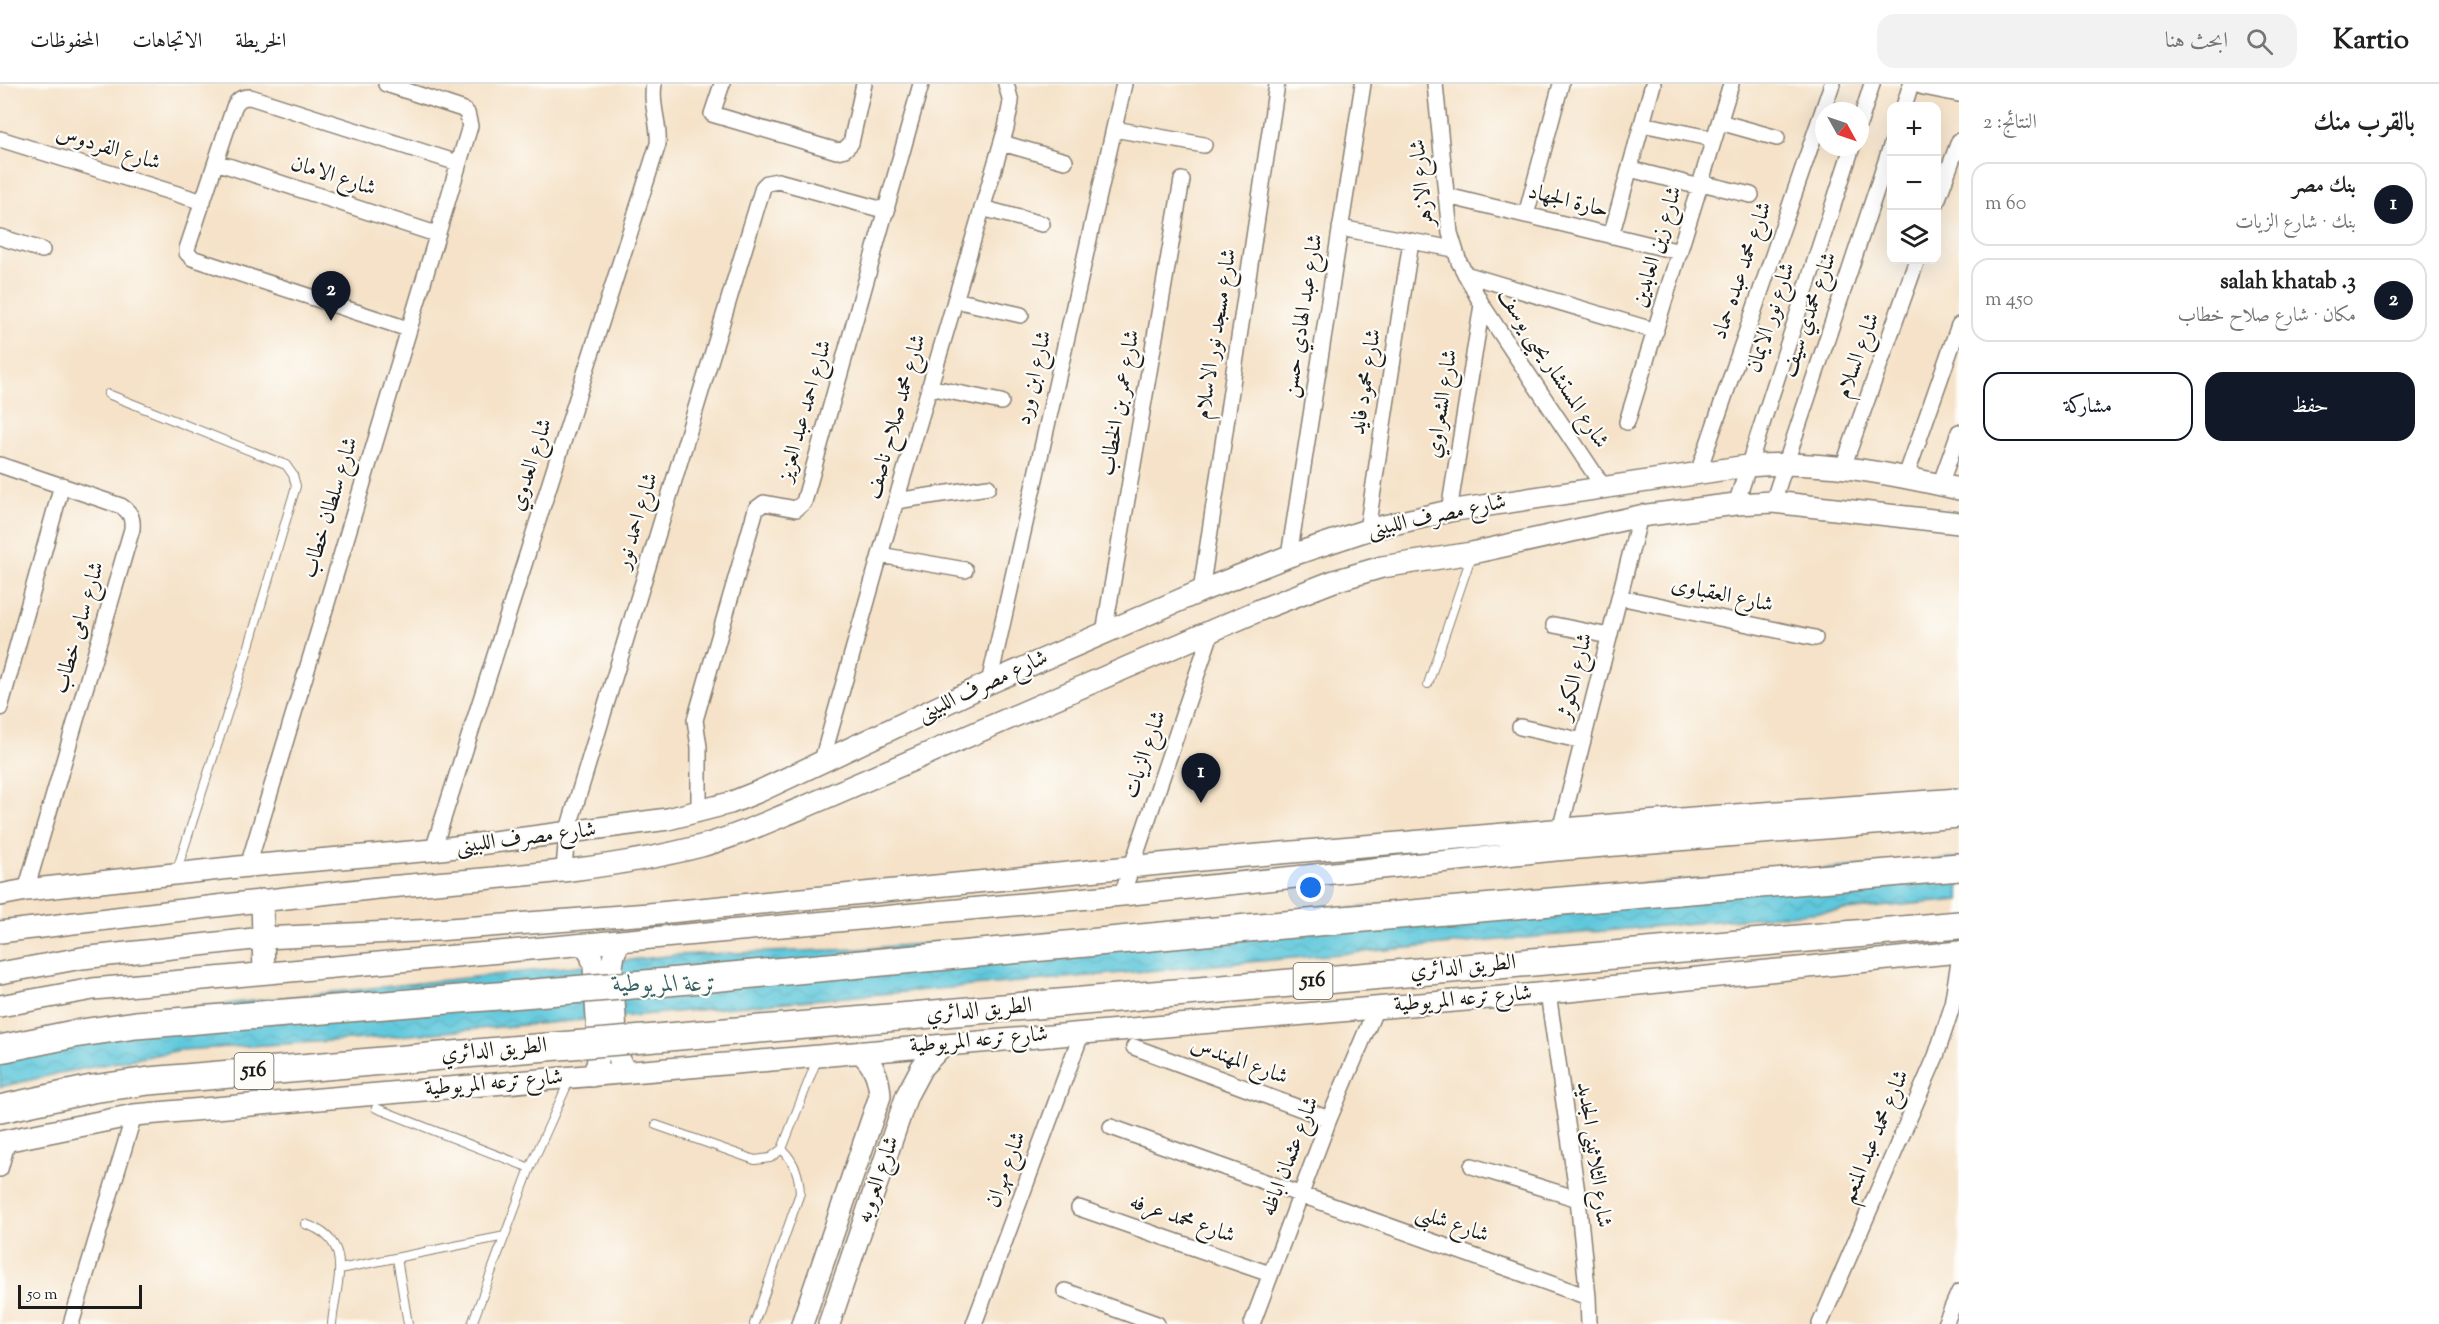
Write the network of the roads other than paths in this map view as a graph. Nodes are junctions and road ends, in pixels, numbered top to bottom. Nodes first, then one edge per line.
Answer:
1 (386, 84) edge
2 (722, 84) edge
3 (864, 84) edge
4 (921, 84) edge
5 (1006, 84) edge
6 (1124, 84) edge
7 (1277, 84) edge
8 (1363, 84) edge
9 (1435, 84) edge
10 (1561, 84) edge
11 (1653, 84) edge
12 (1731, 84) edge
13 (1832, 84) edge
14 (1872, 84) edge
15 (1911, 84) edge
16 (1924, 84) edge
17 (653, 88) edge
18 (1959, 91) edge
19 (1866, 102) edge
20 (1905, 102) edge
21 (1720, 122) junction
22 (1642, 124) junction
23 (1114, 129) junction
24 (1777, 138) dead end
25 (0, 139) edge
26 (1714, 139) junction
27 (1959, 141) edge
28 (1002, 143) junction
29 (1204, 144) dead end
30 (1849, 156) edge
31 (1888, 156) edge
32 (1065, 161) dead end
33 (216, 162) junction
34 (458, 163) junction
35 (1630, 169) junction
36 (1182, 180) dead end
37 (1700, 185) junction
38 (1941, 190) edge
39 (1751, 195) dead end
40 (1446, 196) junction
41 (203, 202) junction
42 (982, 208) junction
43 (887, 211) junction
44 (1526, 215) junction
45 (1042, 224) dead end
46 (1340, 228) junction
47 (436, 234) junction
48 (1611, 236) junction
49 (0, 237) edge
50 (1411, 241) junction
51 (1454, 249) junction
52 (42, 250) dead end
53 (1680, 252) junction
54 (1916, 264) edge
55 (1465, 274) junction
56 (955, 300) junction
57 (1482, 306) junction
58 (1021, 315) dead end
59 (1959, 325) edge
60 (408, 329) junction
61 (1656, 331) junction
62 (929, 387) junction
63 (108, 394) dead end
64 (1000, 402) dead end
65 (1628, 422) dead end
66 (1959, 432) edge
67 (1784, 462) junction
68 (0, 465) edge
69 (1747, 466) junction
70 (1843, 467) junction
71 (1698, 473) junction
72 (1905, 479) junction
73 (62, 485) junction
74 (987, 487) dead end
75 (1949, 487) edge
76 (1604, 488) junction
77 (896, 501) junction
78 (1773, 502) junction
79 (1736, 504) junction
80 (1449, 511) junction
81 (1640, 516) junction
82 (1959, 523) edge
83 (1367, 530) junction
84 (1472, 553) junction
85 (880, 555) junction
86 (1289, 556) junction
87 (965, 570) dead end
88 (1201, 591) junction
89 (1619, 597) junction
90 (1554, 626) dead end
91 (1212, 630) junction
92 (1104, 633) junction
93 (1610, 636) junction
94 (1815, 638) dead end
95 (989, 683) junction
96 (1428, 684) dead end
97 (0, 708) edge
98 (1520, 727) dead end
99 (1583, 741) junction
100 (821, 764) junction
101 (1959, 799) edge
102 (699, 812) junction
103 (1959, 817) edge
104 (567, 833) junction
105 (1557, 840) junction
106 (433, 850) junction
107 (248, 866) junction
108 (1959, 867) edge
109 (1131, 868) junction
110 (564, 869) junction
111 (176, 874) junction
112 (26, 890) junction
113 (0, 895) edge
114 (1122, 895) junction
115 (262, 900) junction
116 (1959, 925) edge
117 (0, 932) edge
118 (263, 938) junction
119 (620, 941) junction
120 (584, 945) junction
121 (1959, 952) edge
122 (1959, 962) edge
123 (0, 973) edge
124 (264, 973) junction
125 (1548, 993) junction
126 (0, 1006) edge
127 (1376, 1008) junction
128 (1082, 1032) junction
129 (944, 1045) junction
130 (1134, 1047) dead end
131 (0, 1049) edge
132 (860, 1052) junction
133 (818, 1056) junction
134 (624, 1072) junction
135 (581, 1076) junction
136 (376, 1108) dead end
137 (0, 1109) edge
138 (134, 1115) junction
139 (1329, 1119) junction
140 (656, 1125) dead end
141 (1111, 1127) dead end
142 (4, 1141) edge
143 (782, 1149) junction
144 (860, 1158) junction
145 (885, 1164) junction
146 (1472, 1166) dead end
147 (530, 1168) junction
148 (0, 1169) edge
149 (1300, 1196) junction
150 (1578, 1199) junction
151 (1079, 1208) dead end
152 (305, 1224) dead end
153 (505, 1236) junction
154 (397, 1258) junction
155 (340, 1269) junction
156 (1270, 1274) junction
157 (1065, 1291) dead end
158 (1959, 1292) edge
159 (1588, 1297) junction
160 (71, 1324) edge
161 (332, 1324) edge
162 (408, 1324) edge
163 (472, 1324) edge
164 (754, 1324) edge
165 (802, 1324) edge
166 (829, 1324) edge
167 (974, 1324) edge
168 (1157, 1324) edge
169 (1252, 1324) edge
170 (1589, 1324) edge
171 (1820, 1324) edge
172 (1945, 1324) edge

1 - 34 street, شارع سلطان خطاب
2 - 3 street
4 - 43 street, شارع احمد عبد العزيز
5 - 28 street, شارع محمد صلاح ناصف
6 - 23 street, شارع ابن ورد
7 - 88 street, شارع مسجد نور الاسلام
8 - 46 street, شارع عبد الهادي حسن
9 - 40 street, شارع الازهر
10 - 44 street
11 - 22 street
12 - 21 street, شارع زين العابدين
13 - 71 street, شارع محمد عبده حماد
14 - 19 street
15 - 20 street
16 - 18 main road
17 - 106 street, شارع العدوي
21 - 24 street
21 - 26 street, شارع زين العابدين
22 - 26 street
22 - 35 street
23 - 29 street
23 - 95 street, شارع ابن ورد
25 - 41 street, شارع الفردوس
26 - 37 street, شارع زين العابدين
27 - 38 street
28 - 32 street
28 - 42 street, شارع محمد صلاح ناصف
30 - 69 street, شارع نور الايمان
31 - 67 street, شارع محمدي سيف
33 - 34 street
33 - 41 street
33 - 47 street, شارع الامان
34 - 47 street, شارع سلطان خطاب
35 - 37 street
35 - 48 street
36 - 92 street, شارع عمر بن الخطاب
37 - 39 street
37 - 53 street, شارع زين العابدين
40 - 44 street, حارة الجهاد
40 - 51 street, شارع الازهر
41 - 60 street
42 - 45 street
42 - 56 street, شارع محمد صلاح ناصف
43 - 102 street, شارع احمد عبد العزيز
43 - 104 street, شارع احمد نور
44 - 48 street, حارة الجهاد
46 - 50 street
46 - 86 street, شارع عبد الهادي حسن
47 - 60 street, شارع سلطان خطاب
48 - 53 street, حارة الجهاد
49 - 52 street
50 - 51 street
50 - 83 street, شارع محمود فايد
51 - 55 street, شارع الازهر
53 - 61 street, شارع زين العابدين
54 - 70 street, شارع السلام
55 - 57 street, شارع المستشار يحيى يوسف
55 - 61 street
56 - 58 street
56 - 62 street, شارع محمد صلاح ناصف
57 - 76 street, شارع المستشار يحيى يوسف
57 - 80 street, شارع الشعراوي
59 - 72 street
60 - 107 street, شارع سلطان خطاب
61 - 65 street, شارع زين العابدين
62 - 64 street
62 - 77 street, شارع محمد صلاح ناصف
63 - 111 lane
66 - 75 street
67 - 69 main road, شارع مصرف اللبينى
67 - 70 main road, شارع مصرف اللبينى
67 - 78 street, شارع محمدي سيف
68 - 73 street, شارع سامى خطاب
69 - 71 main road, شارع مصرف اللبينى
69 - 79 street, شارع نور الايمان
70 - 72 main road, شارع مصرف اللبينى
71 - 76 main road, شارع مصرف اللبينى
72 - 75 main road, شارع مصرف اللبينى
73 - 97 street
73 - 112 street, شارع سامى خطاب
74 - 77 street
76 - 80 main road, شارع مصرف اللبينى
77 - 85 street, شارع محمد صلاح ناصف
78 - 79 main road, شارع مصرف اللبينى
78 - 82 main road, شارع مصرف اللبينى
79 - 81 main road, شارع مصرف اللبينى
80 - 83 main road, شارع مصرف اللبينى
81 - 84 main road, شارع مصرف اللبينى
81 - 89 street, شارع الكوثر
83 - 86 main road, شارع مصرف اللبينى
84 - 91 main road, شارع مصرف اللبينى
84 - 96 lane
85 - 87 street
85 - 100 street, شارع محمد صلاح ناصف
86 - 88 main road, شارع مصرف اللبينى
88 - 92 main road, شارع مصرف اللبينى
89 - 93 street, شارع الكوثر
89 - 94 street, شارع العقباوى
90 - 93 street
91 - 109 street, شارع الزيات
91 - 110 main road, شارع مصرف اللبينى
92 - 95 main road, شارع مصرف اللبينى
93 - 99 street, شارع الكوثر
95 - 100 main road, شارع مصرف اللبينى
98 - 99 street
99 - 105 street, شارع الكوثر
100 - 102 main road, شارع مصرف اللبينى
101 - 105 main road
102 - 104 main road, شارع مصرف اللبينى
103 - 105 main road
104 - 106 main road, شارع مصرف اللبينى
104 - 110 street, شارع احمد نور
105 - 109 main road
105 - 114 main road
106 - 107 main road, شارع مصرف اللبينى
107 - 111 main road, شارع مصرف اللبينى
108 - 131 highway, bridge
109 - 114 street, شارع الزيات
109 - 118 main road
110 - 115 main road, شارع مصرف اللبينى
111 - 112 main road, شارع مصرف اللبينى
112 - 113 main road, شارع مصرف اللبينى
114 - 119 main road
115 - 117 main road, شارع مصرف اللبينى
115 - 118 main road
116 - 137 highway, الطريق الدائري / 516, bridge
118 - 123 main road
118 - 124 main road
119 - 120 main road
119 - 134 main road, bridge
120 - 124 main road
120 - 135 main road, bridge
121 - 125 main road, شارع ترعه المريوطية
122 - 171 street, شارع محمد عبد المنعم
124 - 126 main road
125 - 127 main road, شارع ترعه المريوطية
125 - 150 street, شارع الثلاثينى الجديد
127 - 128 main road, شارع ترعه المريوطية
127 - 139 street, شارع عثمان اباظه
128 - 129 main road, شارع ترعه المريوطية
128 - 167 street, شارع مهران
129 - 132 main road, شارع ترعه المريوطية
129 - 145 main road, شارع العروبه
130 - 139 street, شارع المهندس
132 - 133 main road, شارع ترعه المريوطية
132 - 144 main road, شارع العروبه
133 - 134 main road, شارع ترعه المريوطية
133 - 143 lane
134 - 135 main road, شارع ترعه المريوطية
135 - 138 main road, شارع ترعه المريوطية
135 - 147 lane
136 - 147 lane
138 - 142 main road, شارع ترعه المريوطية
138 - 160 street
139 - 149 street, شارع عثمان اباظه
140 - 143 lane
141 - 149 street, شارع شلبى
142 - 148 street
143 - 164 lane
144 - 145 main road
144 - 165 main road, شارع العروبه
145 - 166 main road, شارع العروبه
146 - 150 street
147 - 153 lane
149 - 156 street, شارع عثمان اباظه
149 - 159 street, شارع شلبى
150 - 159 street, شارع الثلاثينى الجديد
151 - 156 street, شارع محمد عرفه
152 - 155 lane
153 - 154 lane
153 - 163 lane
154 - 155 lane
154 - 162 lane
155 - 161 lane
156 - 169 street, شارع عثمان اباظه
157 - 168 street
158 - 172 street
159 - 170 street, شارع الثلاثينى الجديد

